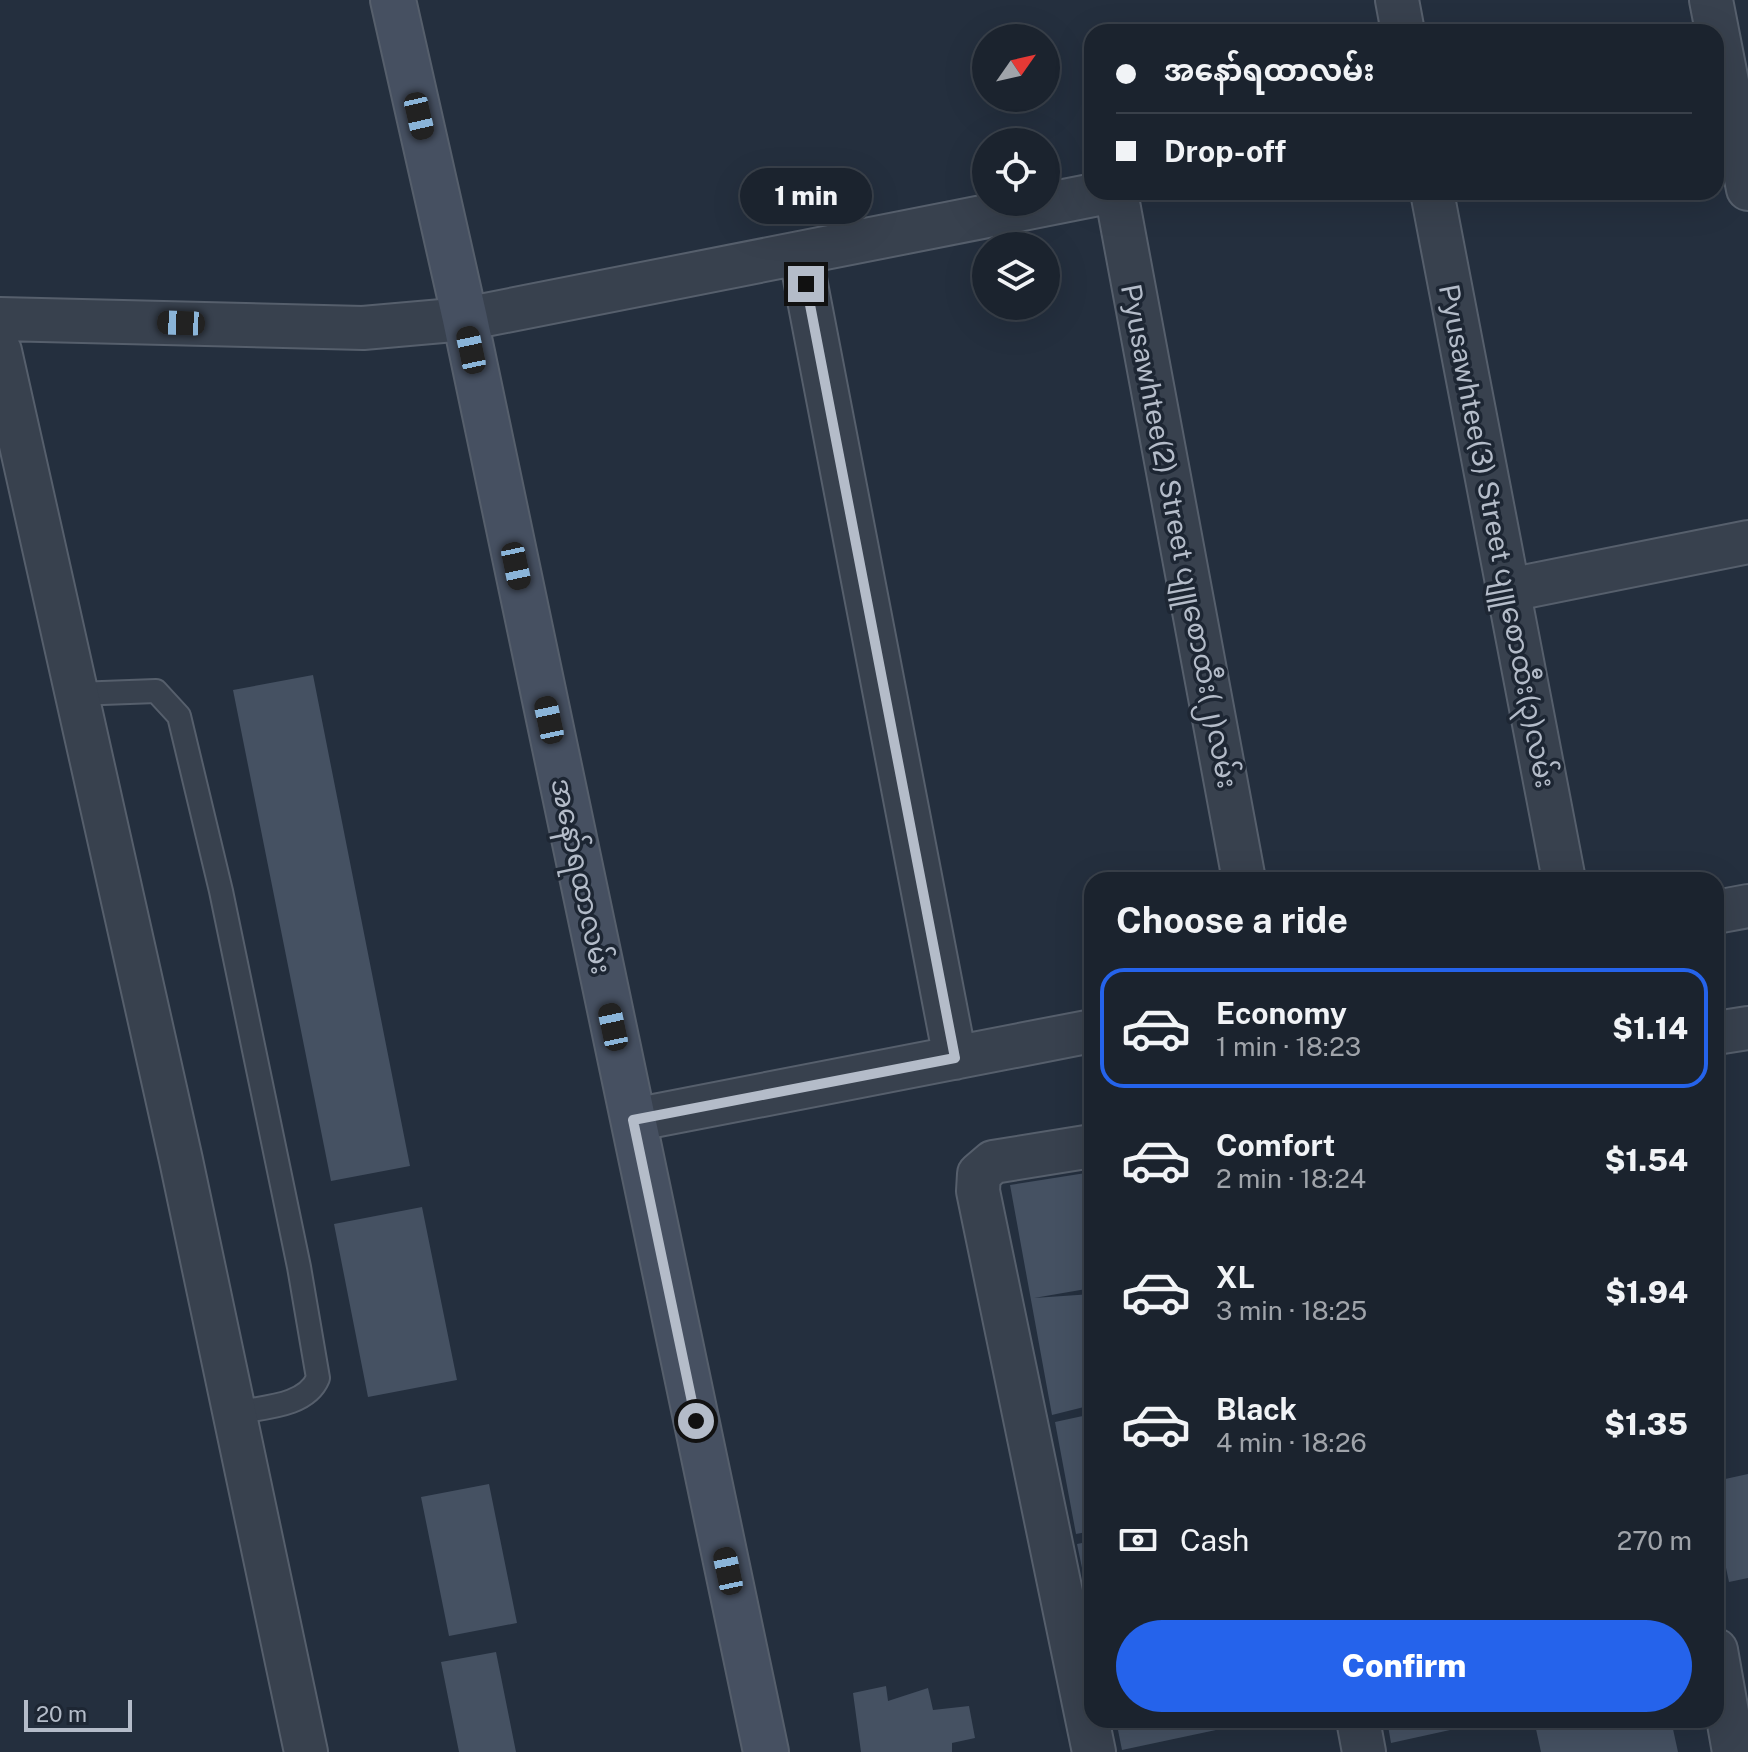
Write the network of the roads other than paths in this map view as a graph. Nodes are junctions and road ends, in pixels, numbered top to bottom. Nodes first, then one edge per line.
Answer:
1 (393, 0) edge
2 (1397, 0) edge
3 (1711, 0) edge
4 (1402, 24) edge
5 (1716, 24) edge
6 (1724, 66) edge
7 (1748, 189) edge
8 (1084, 197) edge
9 (1117, 200) edge
10 (1434, 200) edge
11 (800, 253) junction
12 (0, 319) edge
13 (465, 319) junction
14 (0, 351) edge
15 (1748, 542) edge
16 (1509, 590) junction
17 (76, 694) junction
18 (1243, 872) edge
19 (1562, 872) edge
20 (1748, 906) edge
21 (1724, 910) edge
22 (1748, 1028) edge
23 (1724, 1032) edge
24 (1084, 1033) edge
25 (955, 1058) junction
26 (633, 1120) junction
27 (1084, 1147) edge
28 (234, 1413) junction
29 (1724, 1695) edge
30 (1084, 1704) edge
31 (1089, 1728) edge
32 (1360, 1728) edge
33 (306, 1752) edge
34 (766, 1752) edge
35 (1094, 1752) edge
36 (1364, 1752) edge
37 (1734, 1752) edge

1 - 13 main road, အနော်ရထာလမ်း
2 - 4 street
3 - 5 street
6 - 7 street
8 - 11 street
9 - 18 street, Pyusawhtee(2) Street ပျူစောထီး(၂)လမ်း
10 - 16 street, Pyusawhtee(3) Street ပျူစောထီး(၃)လမ်း
11 - 13 street
11 - 25 street
12 - 13 street
13 - 26 main road, အနော်ရထာလမ်း
14 - 17 street
15 - 16 street
16 - 19 street, Pyusawhtee(3) Street ပျူစောထီး(၃)လမ်း
17 - 28 street
17 - 28 lane
20 - 21 street
22 - 23 street
24 - 25 street
25 - 26 street
26 - 34 main road, အနော်ရထာလမ်း
27 - 30 street
28 - 33 street
29 - 37 street
31 - 35 street
32 - 36 street

